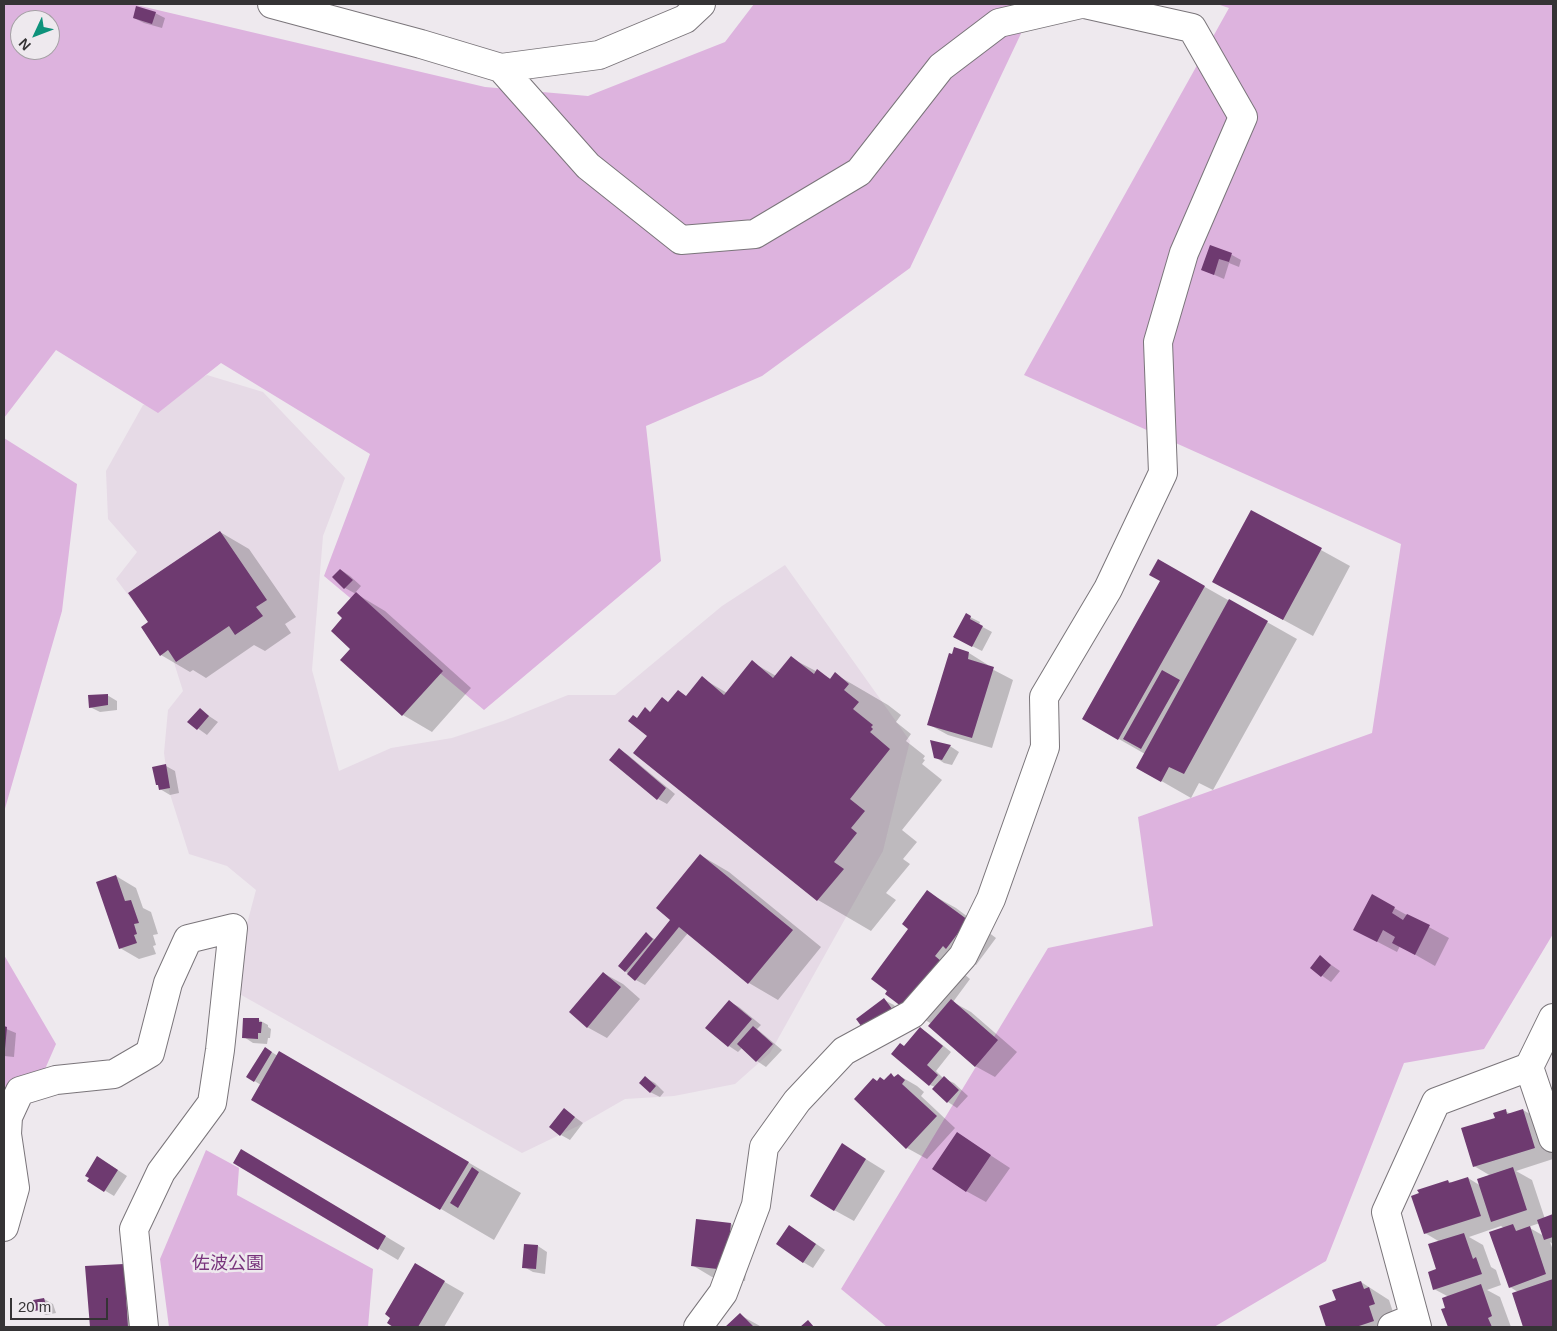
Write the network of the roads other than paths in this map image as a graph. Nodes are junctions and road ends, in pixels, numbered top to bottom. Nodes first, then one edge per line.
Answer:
1 (272, 4) edge
2 (701, 4) edge
3 (1081, 4) edge
4 (1085, 4) edge
5 (501, 68) junction
6 (1553, 1018) edge
7 (1529, 1067) junction
8 (1553, 1138) edge
9 (4, 1226) edge
10 (1408, 1324) edge
11 (144, 1327) edge
12 (698, 1327) edge

1 - 5 street
2 - 5 street
3 - 5 street
4 - 12 street
6 - 7 street
7 - 8 street
7 - 10 street
9 - 11 street

